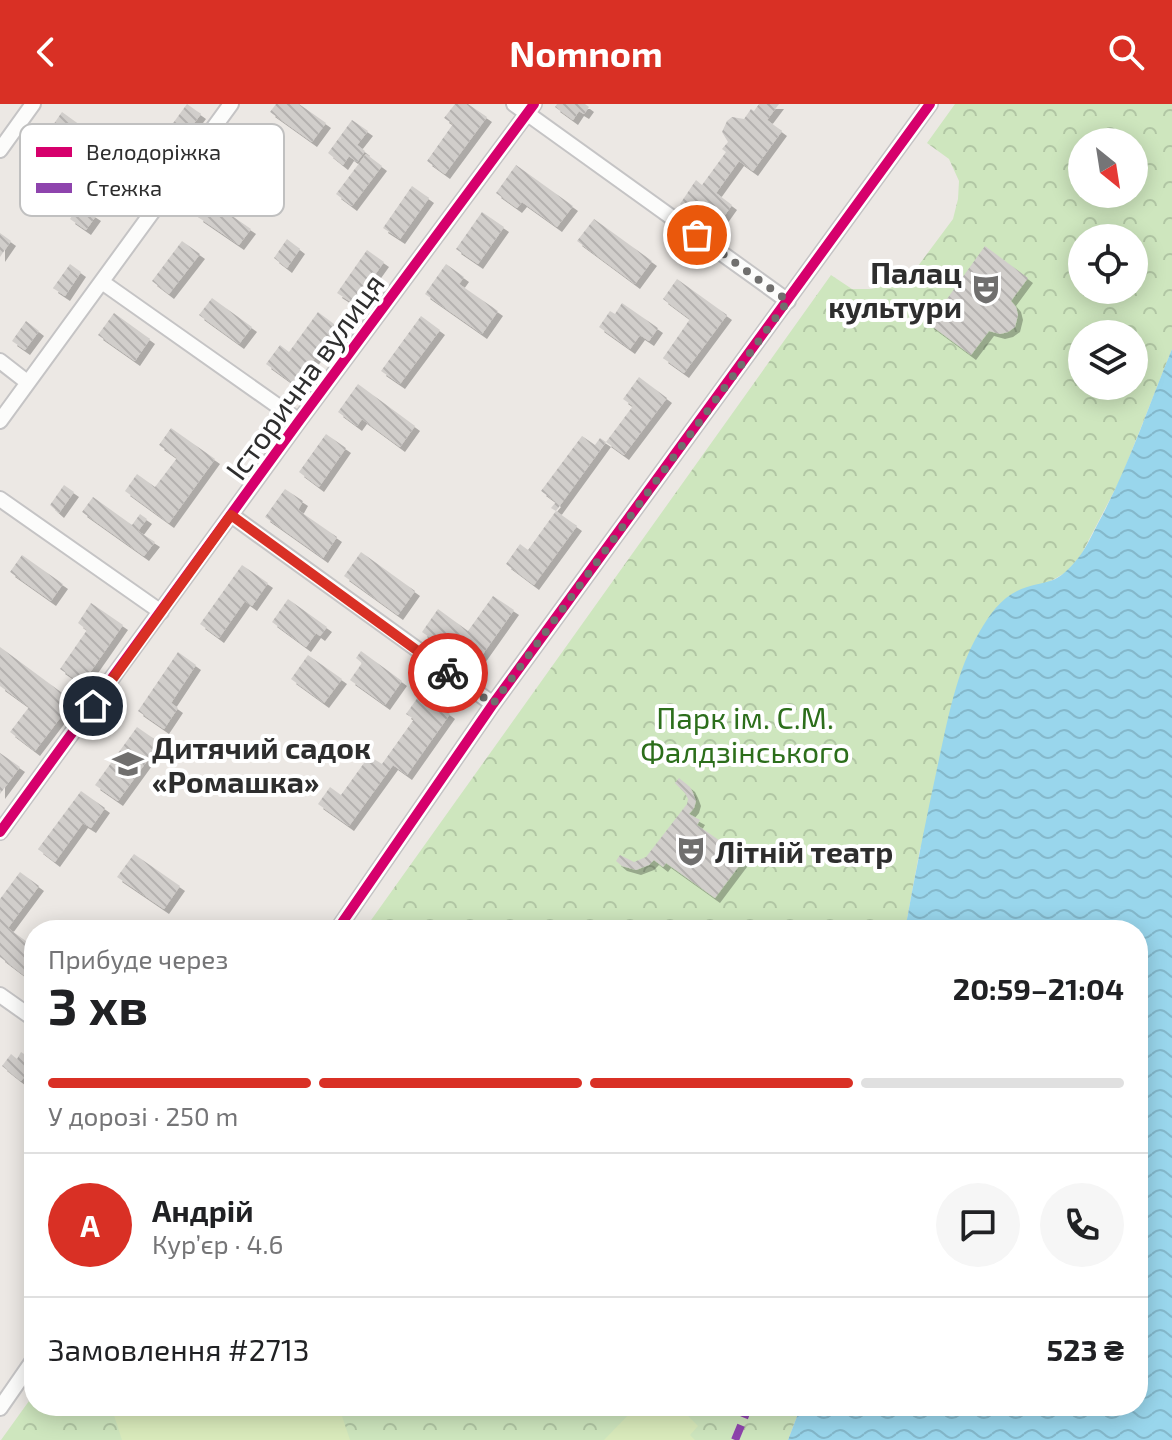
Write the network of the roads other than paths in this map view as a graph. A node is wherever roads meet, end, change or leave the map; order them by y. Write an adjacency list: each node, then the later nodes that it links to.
1 (33, 104): 7 (street)
2 (231, 104): 6 (street)
3 (514, 104): 5 (street)
4 (930, 104): 10 (street)
5 (530, 109): 10 (street); 14 (street, Історична вулиця)
6 (217, 124)
7 (0, 150)
8 (150, 216): 9 (street)
9 (102, 282): 12 (street); 14 (street)
10 (788, 301): 18 (street)
11 (0, 361): 12 (street)
12 (27, 382): 13 (street)
13 (0, 421)
14 (299, 421): 16 (street, Історична вулиця)
15 (0, 499): 17 (street)
16 (231, 515): 17 (street, Історична вулиця); 18 (street)
17 (161, 612): 19 (street, Історична вулиця)
18 (493, 704): 20 (street)
19 (0, 832)
20 (344, 920)
21 (0, 995): 22 (street)
22 (24, 1012)
23 (24, 1373): 24 (street)
24 (0, 1408)

